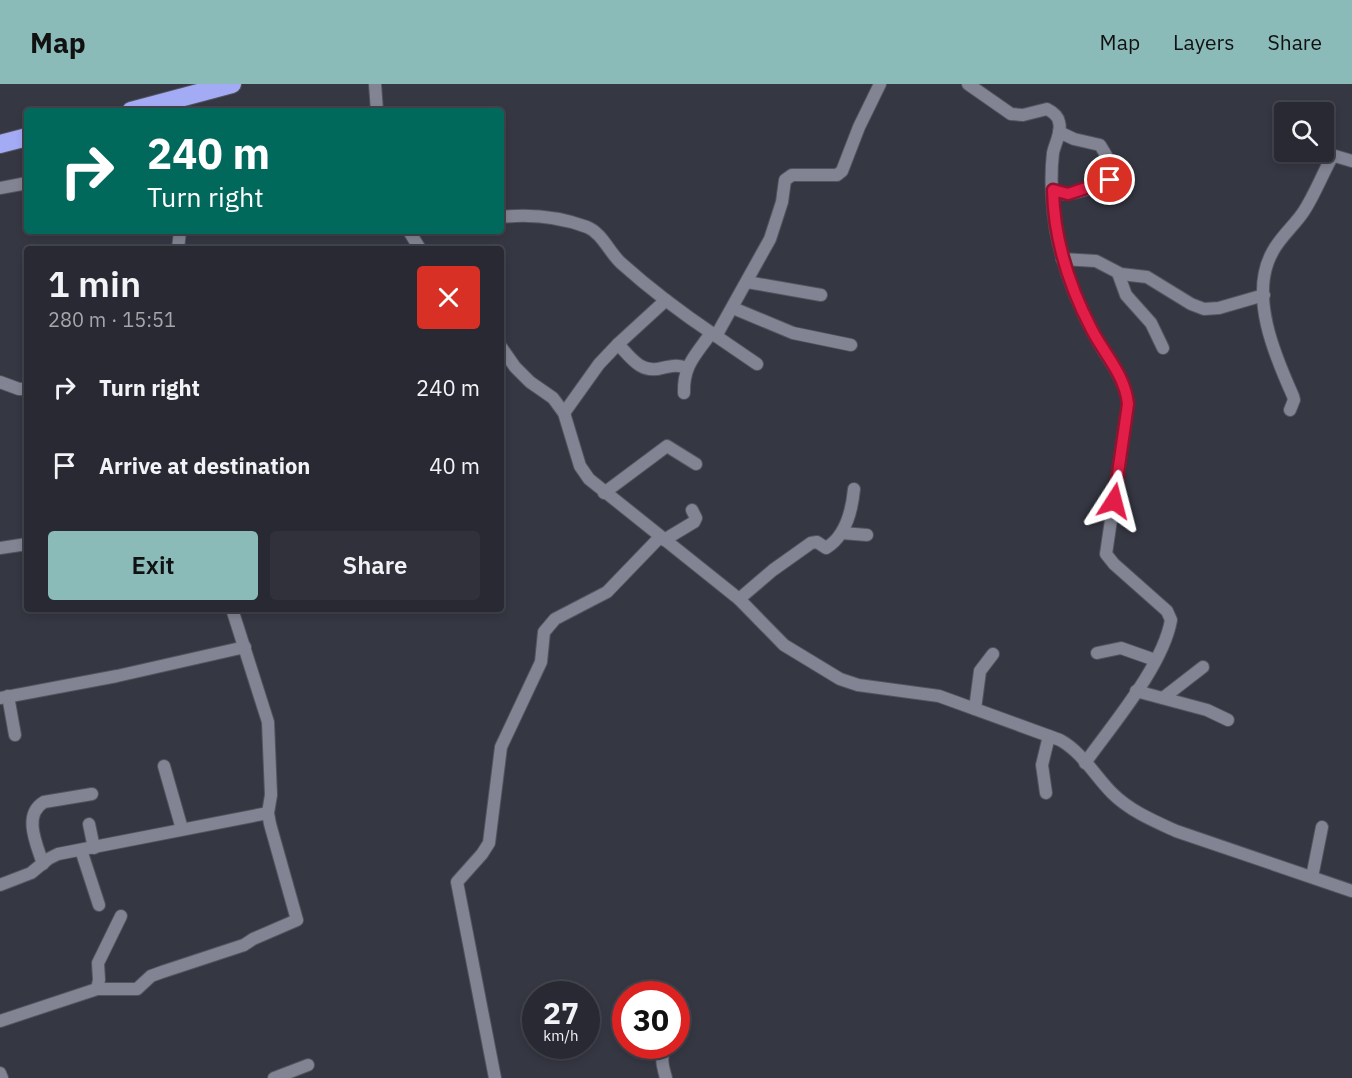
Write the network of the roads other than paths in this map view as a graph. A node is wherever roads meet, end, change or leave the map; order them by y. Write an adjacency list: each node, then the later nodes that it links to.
1 (232, 84): 5 (highway)
2 (375, 84): 6 (street)
3 (880, 84): 17 (street)
4 (968, 84): 7 (street)
5 (142, 108)
6 (377, 108)
7 (1059, 132): 13 (street); 13 (street)
8 (24, 138): 9 (highway)
9 (0, 144)
10 (1352, 161): 19 (street)
11 (24, 184): 12 (street)
12 (0, 188)
13 (1053, 190): 15 (street)
14 (504, 217): 20 (street)
15 (1062, 259): 16 (street); 48 (street)
16 (1118, 273): 19 (street); 25 (street)
17 (747, 282): 18 (street); 21 (street)
18 (821, 295)
19 (1264, 295): 32 (street)
20 (666, 300): 22 (street); 23 (street)
21 (733, 308): 22 (street); 24 (street)
22 (714, 334): 27 (street); 28 (street)
23 (618, 344): 28 (street); 33 (street)
24 (851, 345)
25 (1163, 348)
26 (504, 351): 33 (street)
27 (757, 364)
28 (687, 368): 31 (street)
29 (0, 382): 30 (street)
30 (24, 389)
31 (684, 393)
32 (1290, 410)
33 (564, 413): 36 (street)
34 (696, 465): 36 (street)
35 (854, 489): 38 (street)
36 (604, 493): 40 (street)
37 (692, 510): 40 (street)
38 (842, 533): 39 (street); 43 (street)
39 (867, 535)
40 (662, 538): 43 (street); 80 (street)
41 (24, 544): 42 (street)
42 (0, 548)
43 (739, 599): 53 (street)
44 (233, 612): 45 (street)
45 (245, 647): 51 (street); 61 (street)
46 (1097, 653): 48 (street)
47 (993, 654): 53 (street)
48 (1155, 660): 50 (street)
49 (1203, 667): 52 (street)
50 (1136, 692): 52 (street); 57 (street)
51 (4, 697): 55 (street)
52 (1163, 698): 54 (street)
53 (975, 709): 56 (street)
54 (1228, 720)
55 (15, 735)
56 (1048, 736): 57 (street); 60 (street)
57 (1085, 763): 68 (street)
58 (164, 766): 64 (street)
59 (92, 794): 67 (street)
60 (1046, 794)
61 (268, 813): 64 (street); 73 (street)
62 (89, 824): 65 (street)
63 (1322, 827): 68 (street)
64 (182, 829): 65 (street)
65 (94, 848): 66 (street)
66 (81, 850): 67 (street); 71 (street)
67 (43, 864): 69 (street)
68 (1312, 877): 70 (street)
69 (0, 885)
70 (1352, 891)
71 (99, 905)
72 (121, 916): 73 (street)
73 (97, 989): 74 (street)
74 (0, 1021)
75 (662, 1059): 81 (street)
76 (308, 1065): 79 (street)
77 (0, 1073): 78 (street)
78 (2, 1078)
79 (274, 1078)
80 (495, 1078)
81 (666, 1078)

